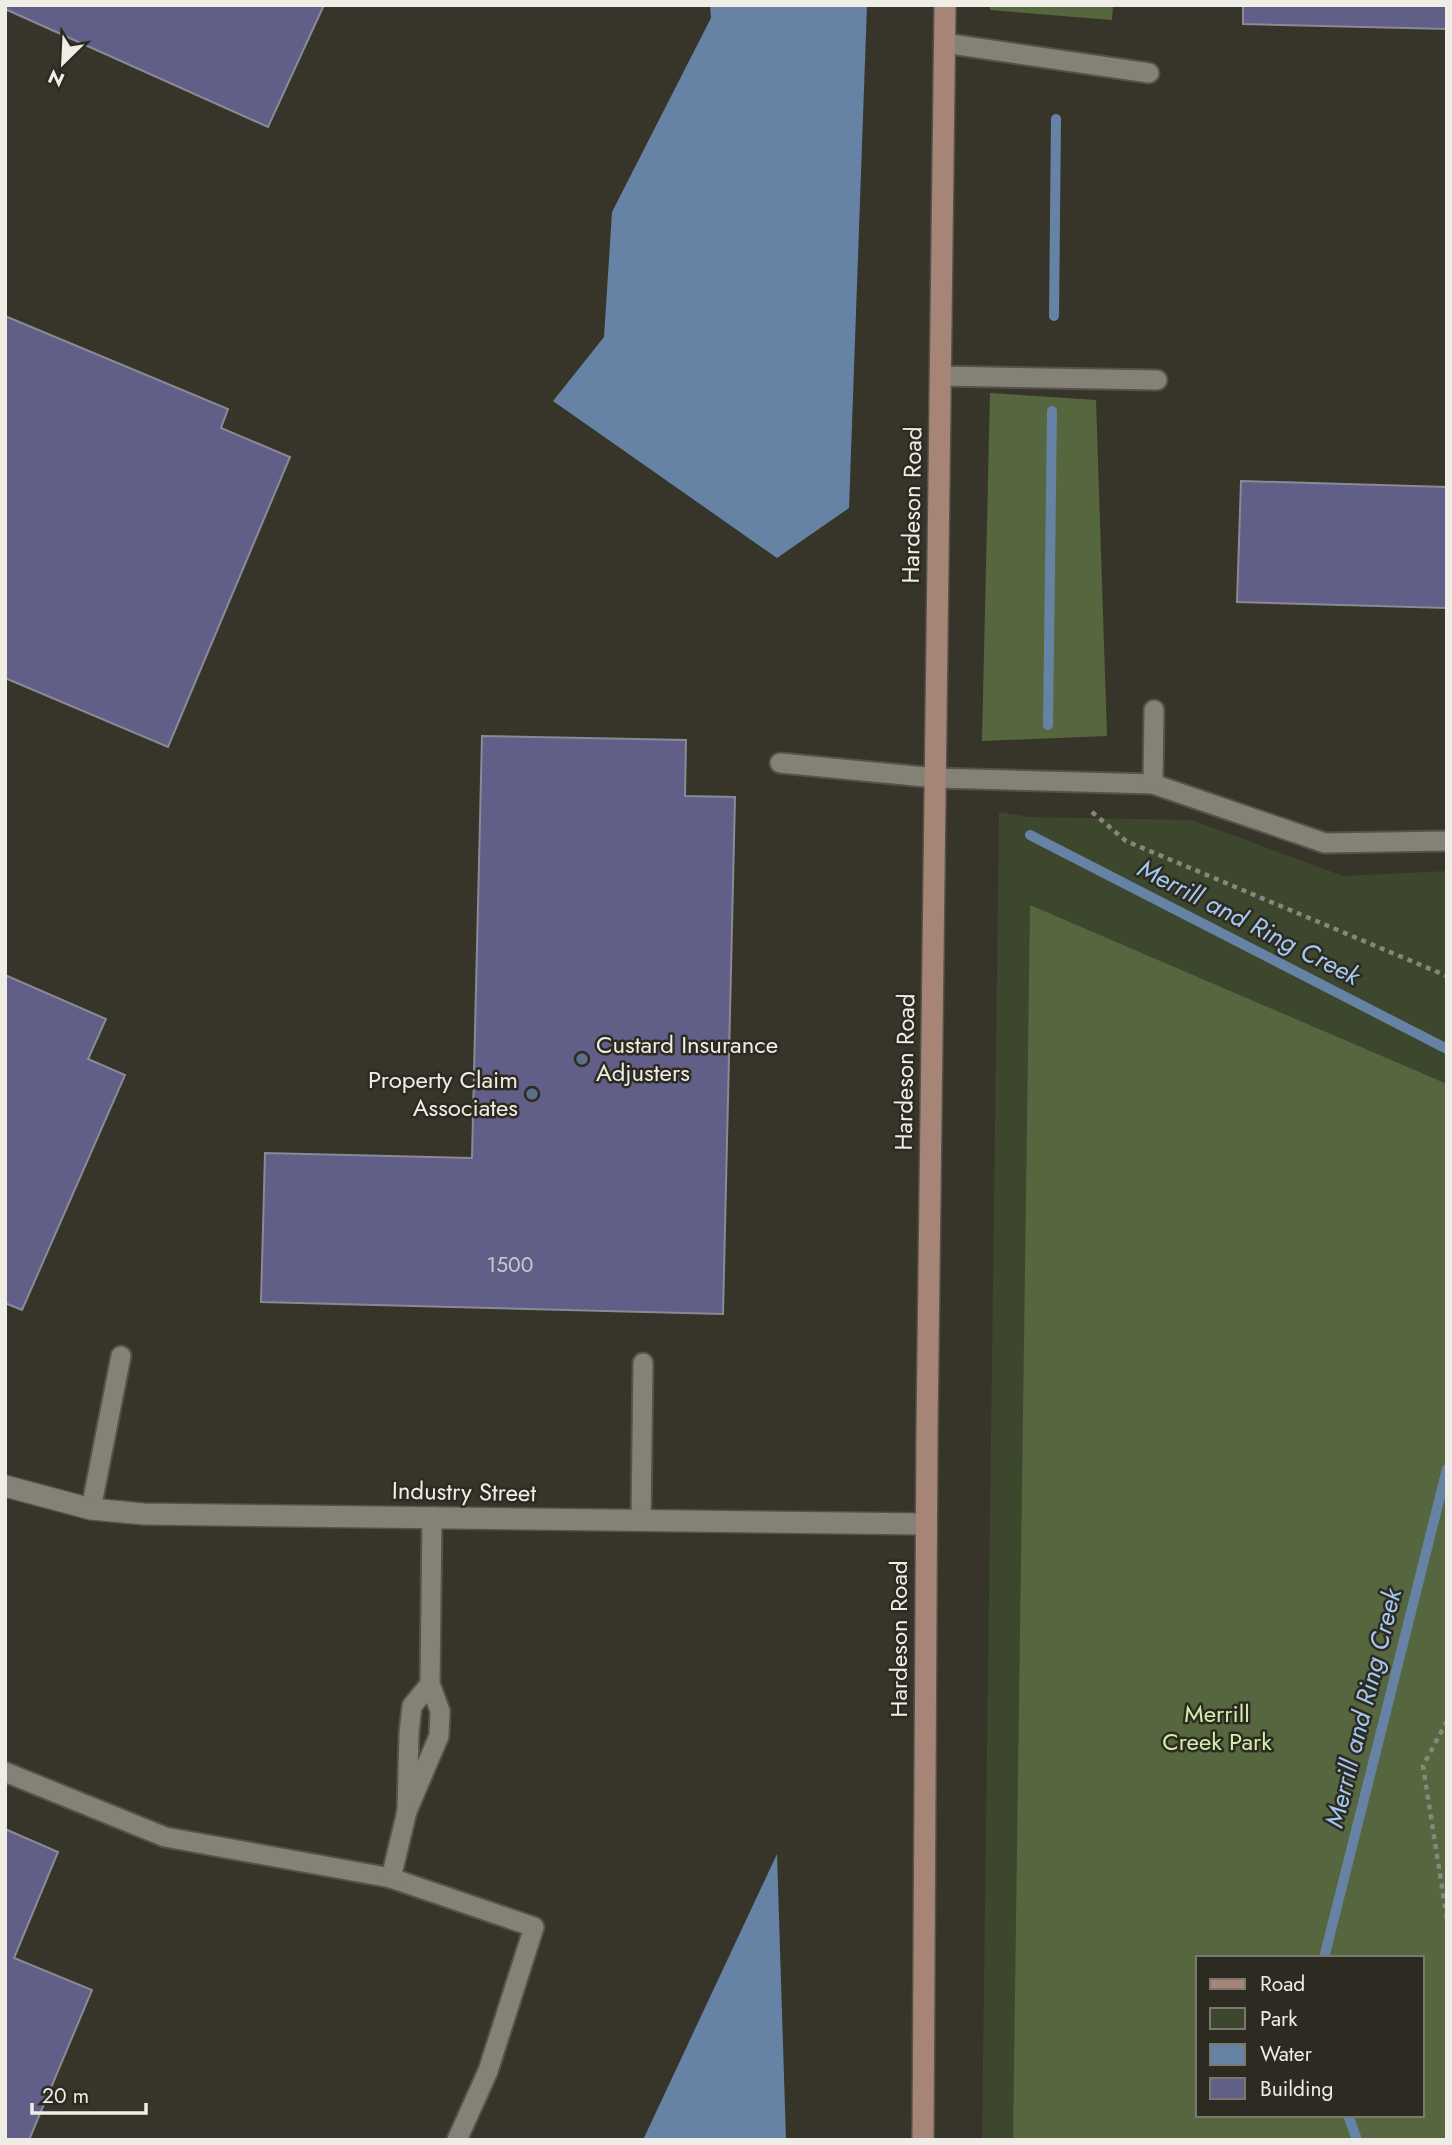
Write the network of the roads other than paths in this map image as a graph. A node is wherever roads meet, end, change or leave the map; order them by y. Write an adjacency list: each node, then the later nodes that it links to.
1 (945, 5): 2 (street, Hardeson Road)
2 (944, 43): 3 (lane); 4 (street, Hardeson Road)
3 (1149, 73)
4 (940, 376): 5 (lane); 8 (street, Hardeson Road)
5 (1157, 380)
6 (1154, 710): 9 (lane)
7 (780, 764): 8 (lane)
8 (936, 778): 9 (lane); 17 (street, Hardeson Road)
9 (1153, 784): 10 (lane)
10 (1447, 841)
11 (121, 1356): 14 (lane)
12 (643, 1363): 16 (lane)
13 (5, 1486): 14 (street, Industry Street)
14 (91, 1509): 15 (street, Industry Street)
15 (432, 1517): 16 (street, Industry Street); 18 (lane)
16 (641, 1520): 17 (street, Industry Street)
17 (926, 1524): 23 (street, Hardeson Road)
18 (430, 1685): 20 (lane); 20 (lane)
19 (5, 1772): 21 (lane)
20 (407, 1811): 21 (lane)
21 (391, 1878): 22 (lane)
22 (457, 2140)
23 (923, 2140)

